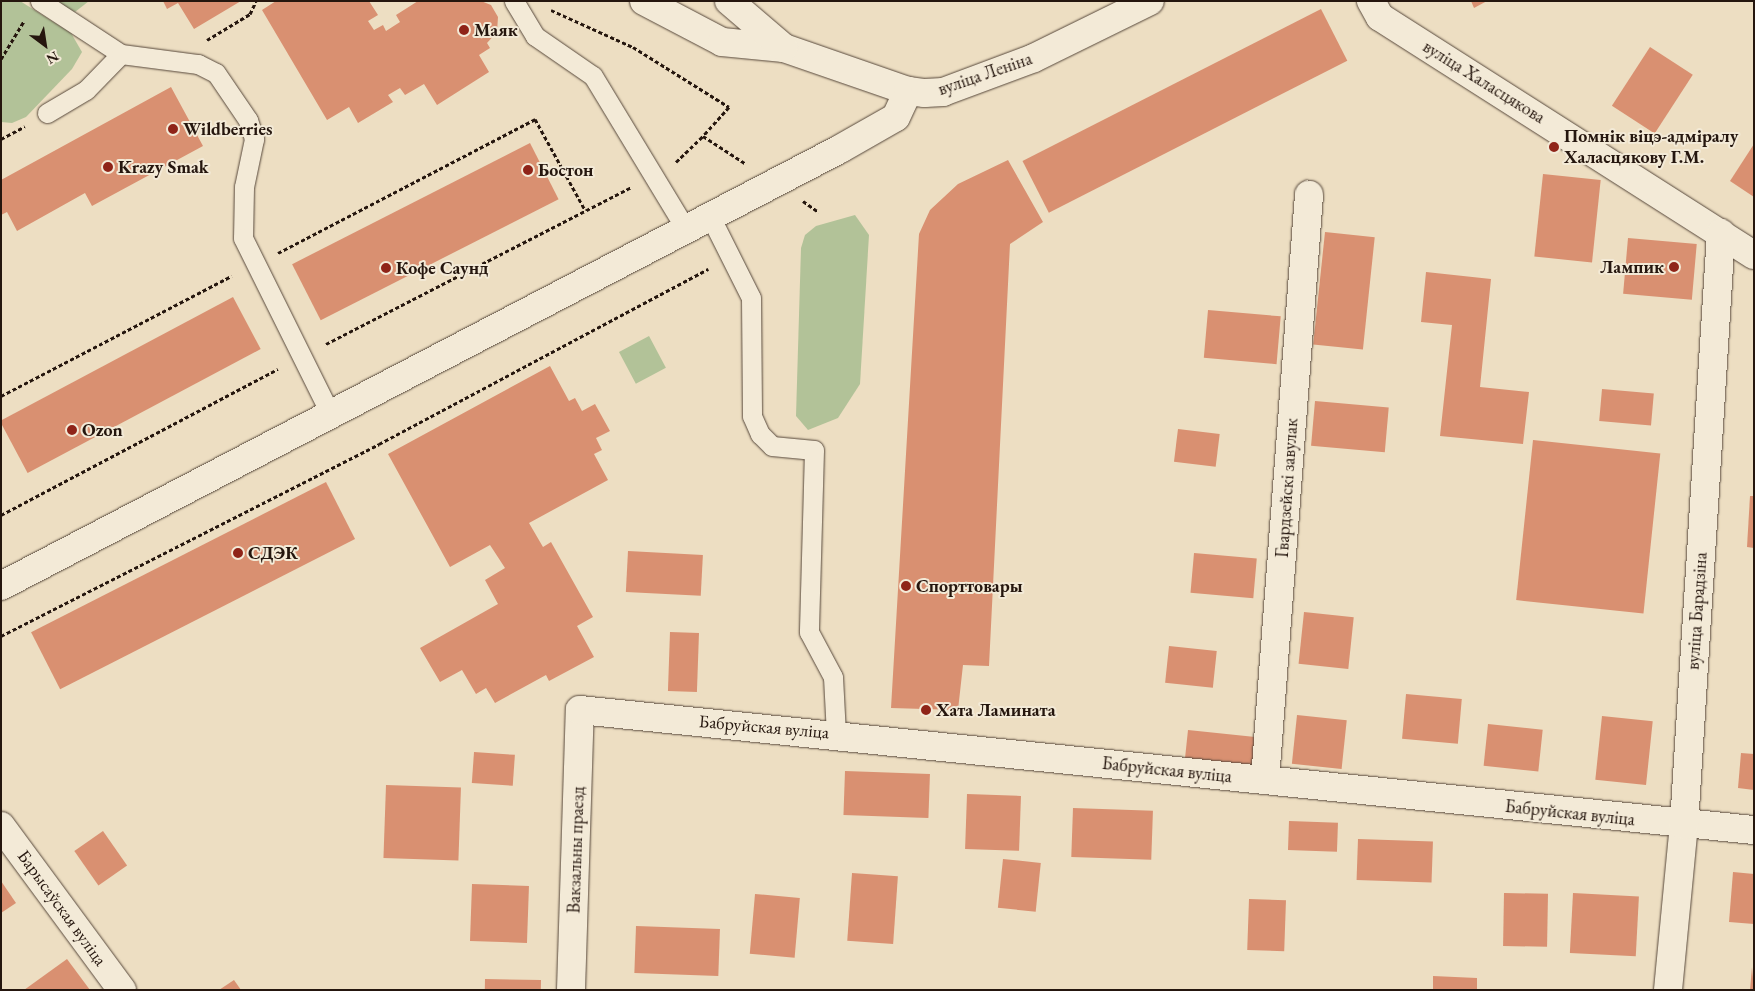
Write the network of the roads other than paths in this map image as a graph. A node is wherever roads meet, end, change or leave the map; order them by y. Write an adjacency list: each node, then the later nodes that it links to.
1 (40, 1): 8 (lane)
2 (514, 1): 13 (lane)
3 (644, 1): 7 (street, вуліца Леніна)
4 (730, 1): 7 (street, вуліца Леніна)
5 (1150, 1): 9 (street, вуліца Леніна)
6 (1371, 1): 14 (street, вуліца Халасцякова)
7 (784, 48): 9 (street, вуліца Леніна)
8 (121, 54): 10 (lane); 16 (lane)
9 (908, 91): 12 (street)
10 (47, 113)
11 (1309, 196): 20 (street, Гвардзейскі завулак)
12 (711, 218): 13 (street); 19 (lane)
13 (687, 232): 16 (street)
14 (1721, 232): 15 (street, вуліца Халасцякова); 21 (street, вуліца Барадзіна)
15 (1754, 255)
16 (331, 415): 17 (street)
17 (1, 586)
18 (580, 710): 19 (street, Бабруйская вуліца); 25 (street, Вакзальны праезд)
19 (836, 734): 20 (street, Бабруйская вуліца)
20 (1266, 780): 21 (street, Бабруйская вуліца)
21 (1684, 825): 23 (street, Бабруйская вуліца); 26 (street, вуліца Барадзіна)
22 (1, 826): 24 (street, Барысаўская вуліца)
23 (1754, 830)
24 (122, 990)
25 (571, 990)
26 (1668, 990)

